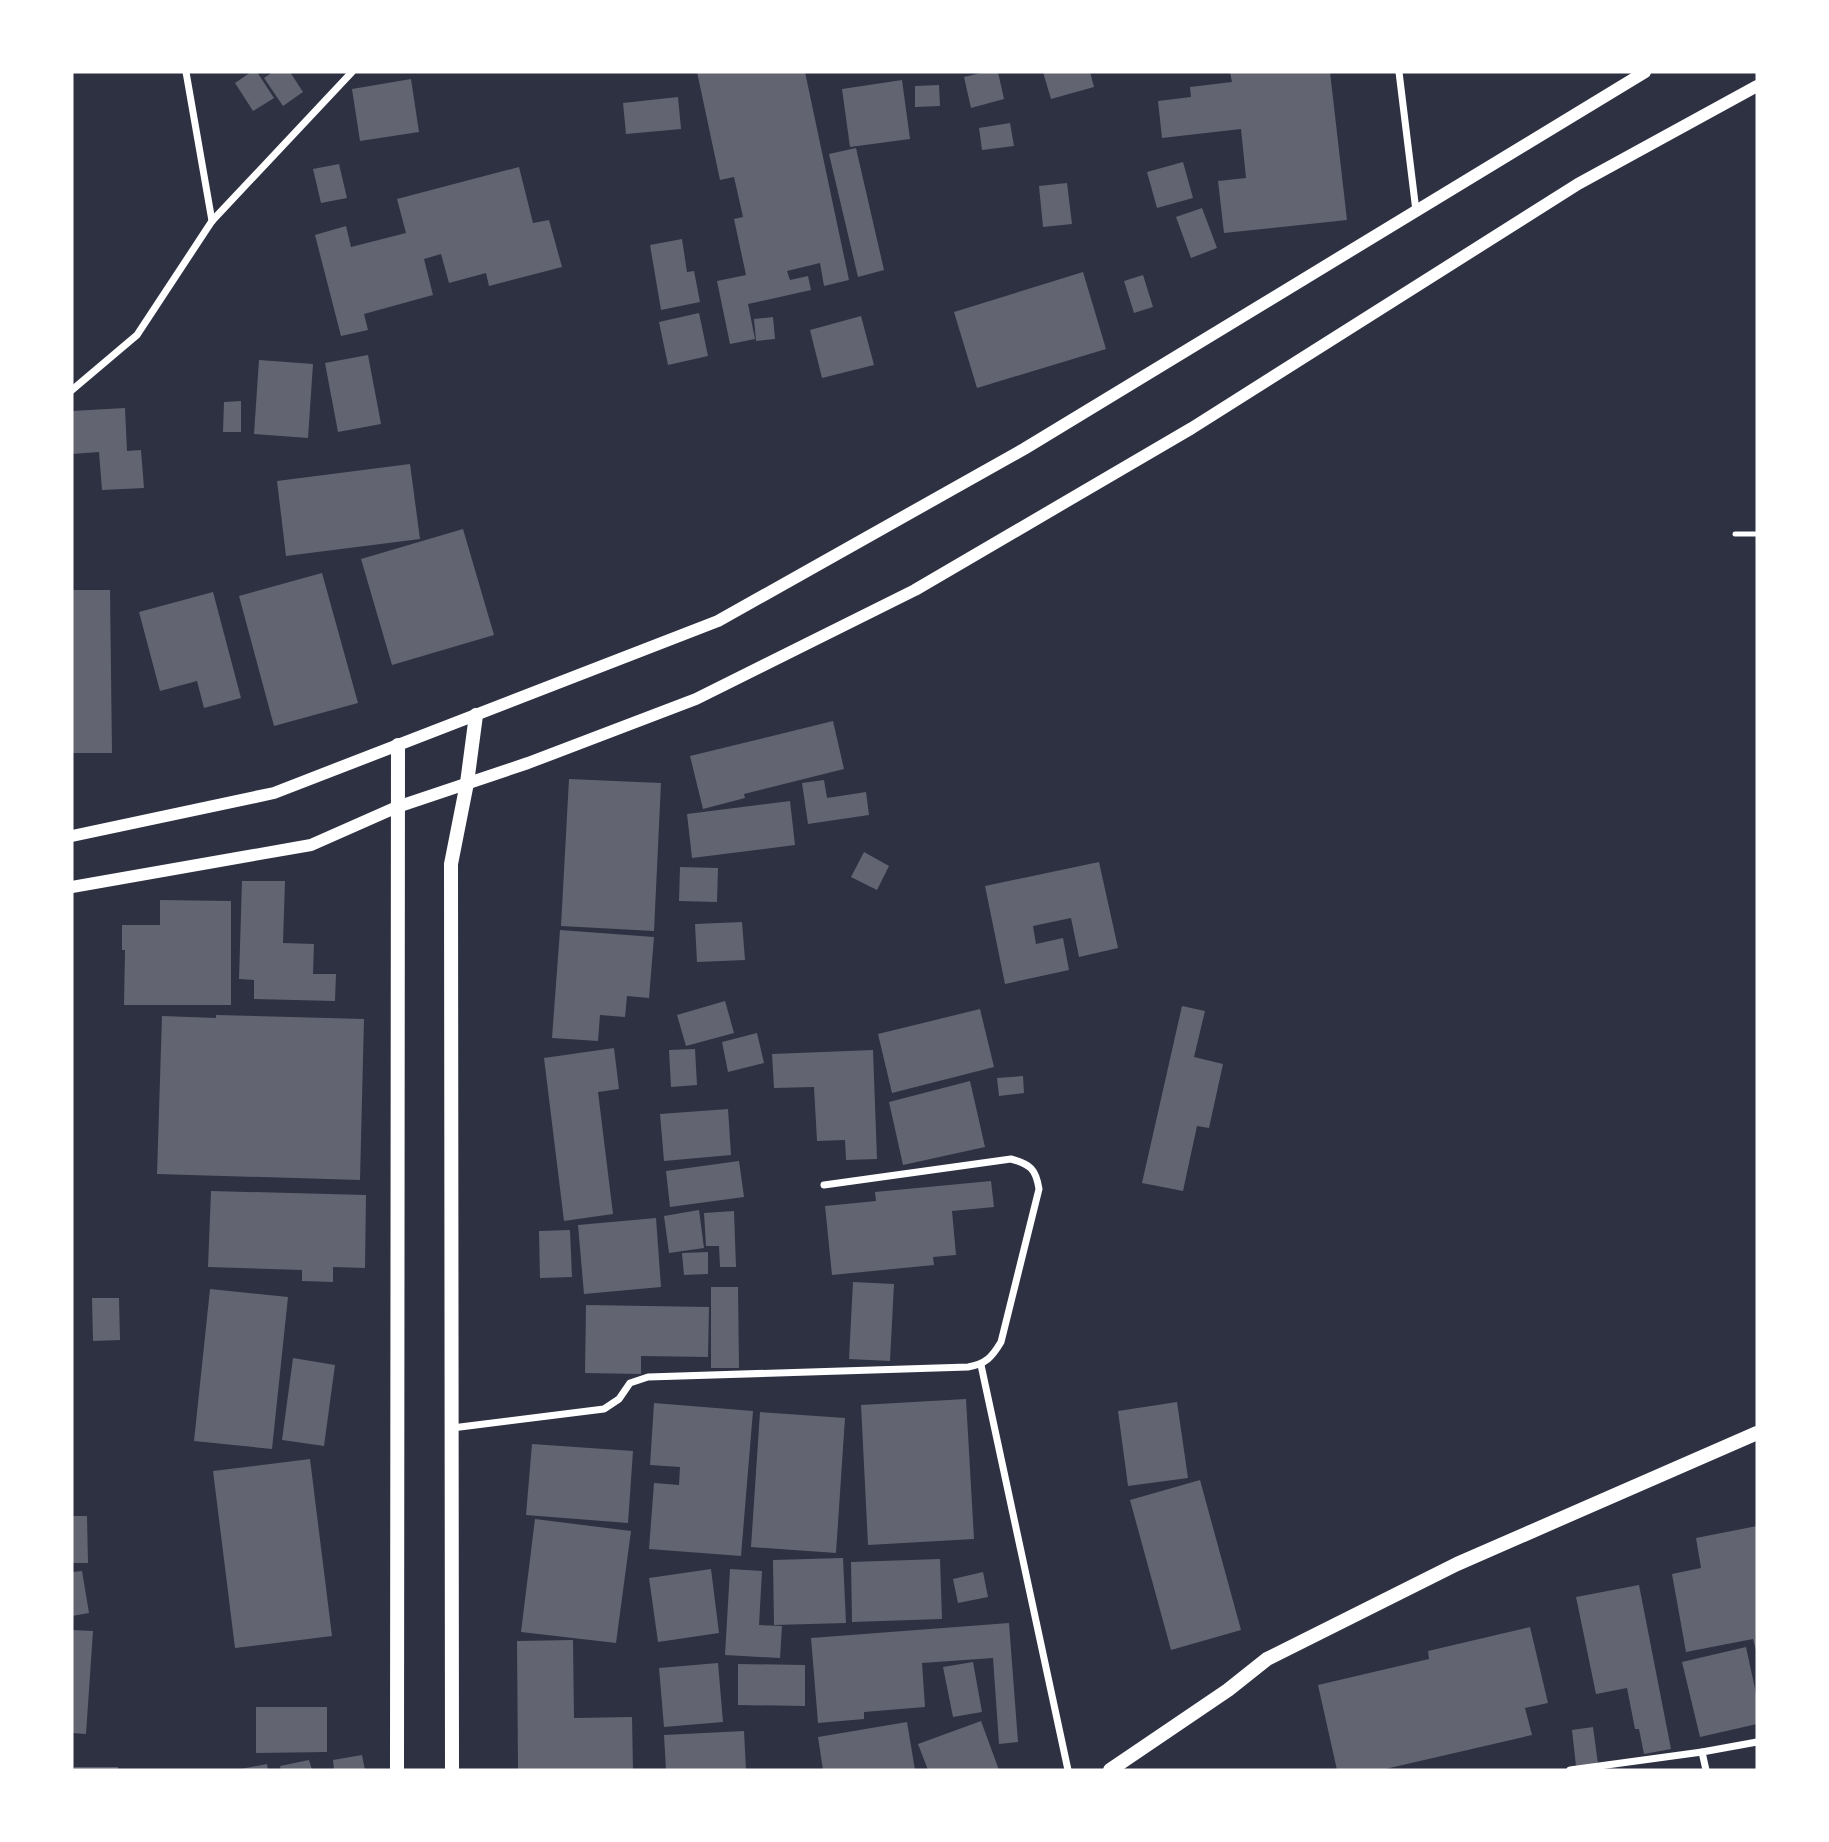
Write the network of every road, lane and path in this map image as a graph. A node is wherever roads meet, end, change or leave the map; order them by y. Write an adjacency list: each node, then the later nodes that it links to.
1 (186, 72): 7 (street)
2 (352, 72): 7 (street)
3 (1399, 72): 6 (street)
4 (1645, 72): 6 (street)
5 (1757, 86): 13 (street)
6 (1416, 211): 11 (street)
7 (212, 221): 8 (street)
8 (72, 390)
9 (1735, 534): 10 (lane)
10 (1757, 534)
11 (477, 715): 12 (street); 13 (main road)
12 (398, 745): 14 (main road); 15 (street)
13 (467, 783): 14 (street); 19 (main road)
14 (397, 807): 16 (street); 23 (main road)
15 (72, 836)
16 (72, 887)
17 (824, 1185): 18 (street)
18 (981, 1365): 19 (street); 25 (street)
19 (452, 1428): 24 (main road)
20 (1757, 1433): 26 (main road)
21 (1757, 1742): 22 (street)
22 (1702, 1752): 27 (street); 28 (street)
23 (397, 1770)
24 (452, 1770)
25 (1068, 1770)
26 (1110, 1770)
27 (1570, 1770)
28 (1706, 1770)

